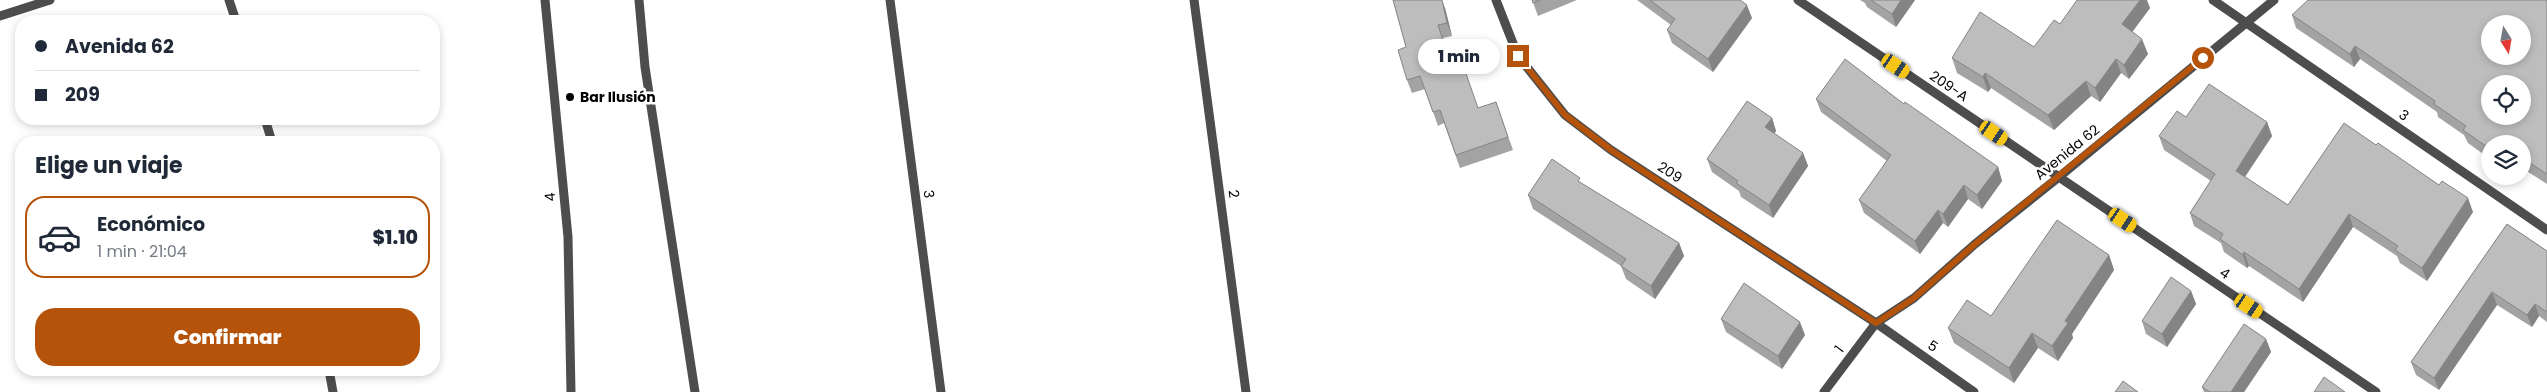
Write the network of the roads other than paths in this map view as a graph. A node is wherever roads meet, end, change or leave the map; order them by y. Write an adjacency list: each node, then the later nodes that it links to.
1 (50, 0): 12 (street)
2 (229, 0): 11 (street)
3 (546, 0): 19 (street, 4)
4 (639, 0): 20 (street)
5 (890, 0): 21 (street, 3)
6 (1194, 0): 22 (street, 2)
7 (1496, 0): 16 (street, 209)
8 (1798, 0): 14 (street, 209-A)
9 (2213, 0): 13 (street, 3)
10 (2274, 0): 13 (street, Avenida 62)
11 (234, 15)
12 (0, 16)
13 (2246, 22): 14 (street, Avenida 62); 15 (street, 3)
14 (2059, 177): 16 (street, Avenida 62); 25 (street, 4)
15 (2547, 230)
16 (1876, 323): 23 (street, 1); 24 (street, 5)
17 (330, 376): 18 (street)
18 (333, 392)
19 (571, 392)
20 (695, 392)
21 (941, 392)
22 (1246, 392)
23 (1824, 392)
24 (1974, 392)
25 (2376, 392)

